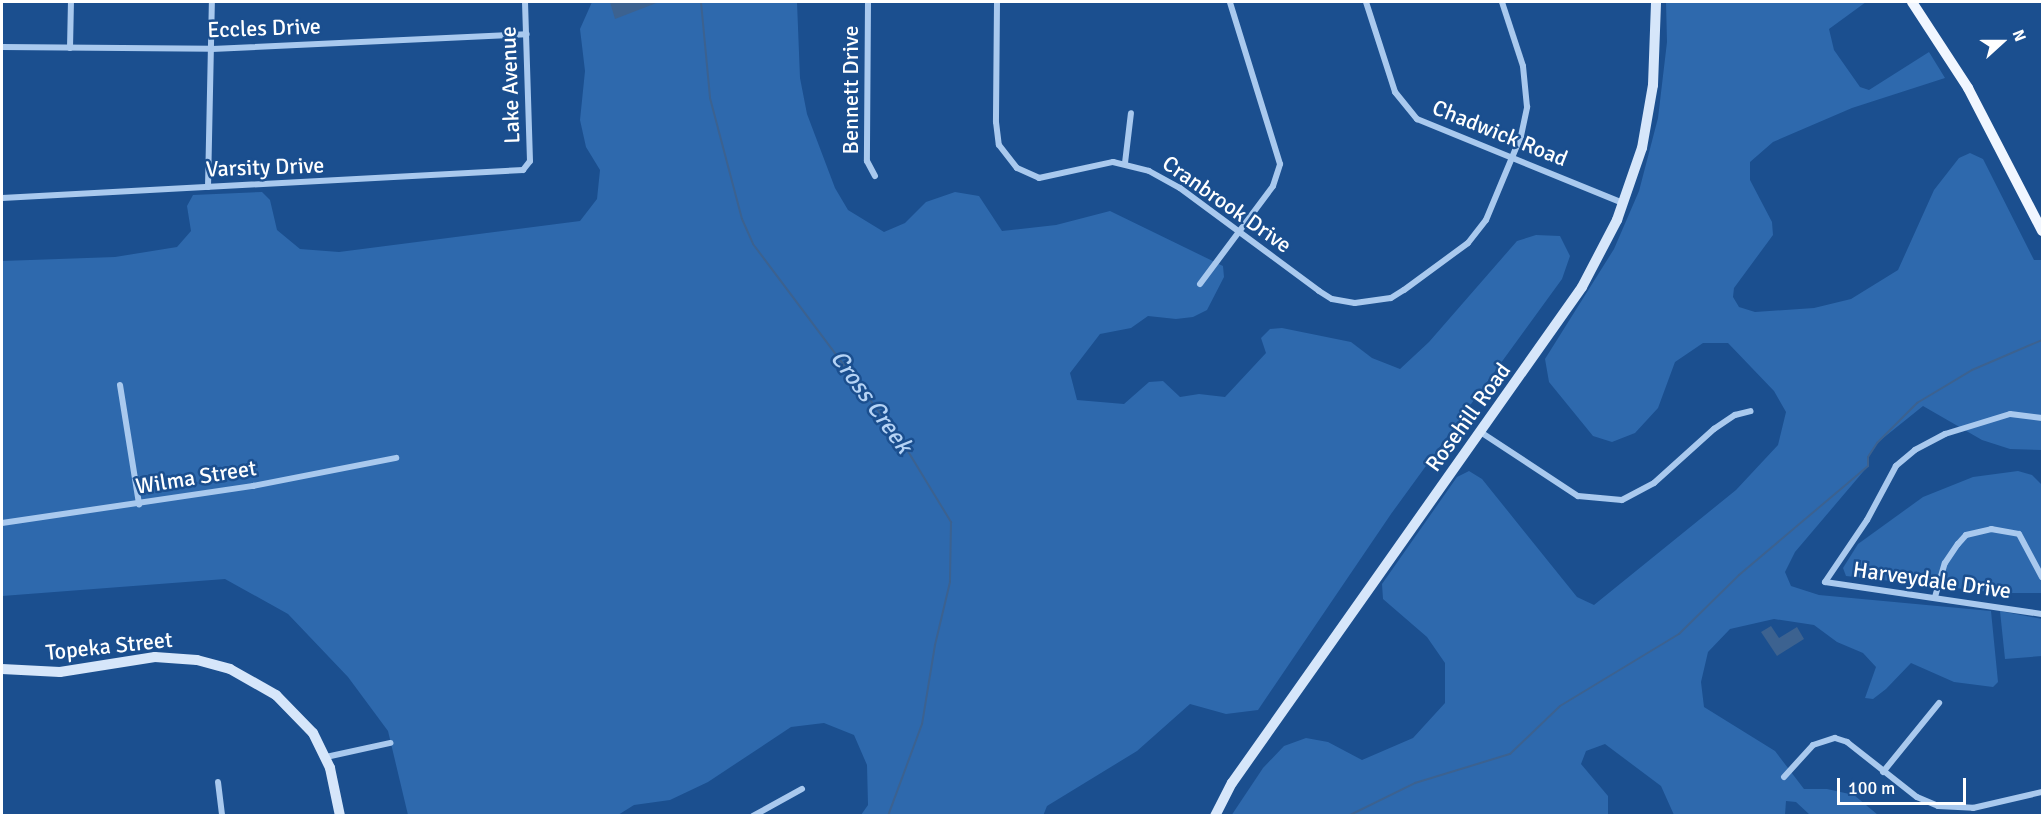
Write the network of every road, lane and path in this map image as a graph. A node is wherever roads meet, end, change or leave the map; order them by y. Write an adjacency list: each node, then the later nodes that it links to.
1 (71, 2): 13 (street)
2 (213, 2): 14 (street)
3 (525, 2): 11 (street, Lake Avenue)
4 (868, 2): 19 (street, Bennett Drive)
5 (997, 2): 17 (street, Cranbrook Drive)
6 (1230, 2): 24 (street)
7 (1366, 2): 16 (street, Chadwick Road)
8 (1502, 2): 16 (street, Cranbrook Drive)
9 (1656, 2): 22 (main road, Rosehill Road)
10 (1912, 2): 23 (main road)
11 (527, 34): 14 (street, Eccles Drive); 18 (street, Lake Avenue)
12 (2, 47): 13 (street, Eccles Drive)
13 (70, 48): 14 (street, Eccles Drive)
14 (212, 49): 20 (street)
15 (1131, 113): 17 (street)
16 (1512, 158): 22 (street, Chadwick Road); 24 (street, Cranbrook Drive)
17 (1125, 163): 24 (street, Cranbrook Drive)
18 (527, 166): 20 (street, Varsity Drive)
19 (875, 176)
20 (208, 187): 21 (street, Varsity Drive)
21 (2, 198)
22 (1624, 203): 29 (main road, Rosehill Road)
23 (2041, 225)
24 (1238, 232): 25 (street)
25 (1200, 284)
26 (120, 385): 31 (street)
27 (1751, 411): 29 (street)
28 (2043, 418): 34 (street, Harveydale Drive)
29 (1482, 433): 48 (main road, Rosehill Road)
30 (396, 459): 31 (street, Wilma Street)
31 (139, 504): 32 (street, Wilma Street)
32 (2, 524)
33 (2043, 577): 34 (street)
34 (1935, 597): 35 (street, Harveydale Drive)
35 (2043, 614)
36 (2, 669): 39 (main road, Topeka Street)
37 (1939, 703): 40 (street)
38 (390, 743): 39 (street)
39 (326, 757): 46 (main road, Topeka Street)
40 (1883, 772): 41 (street); 44 (street)
41 (1784, 777)
42 (218, 782): 45 (street)
43 (802, 789): 47 (street)
44 (2043, 792)
45 (222, 816)
46 (340, 816)
47 (753, 816)
48 (1215, 816)

